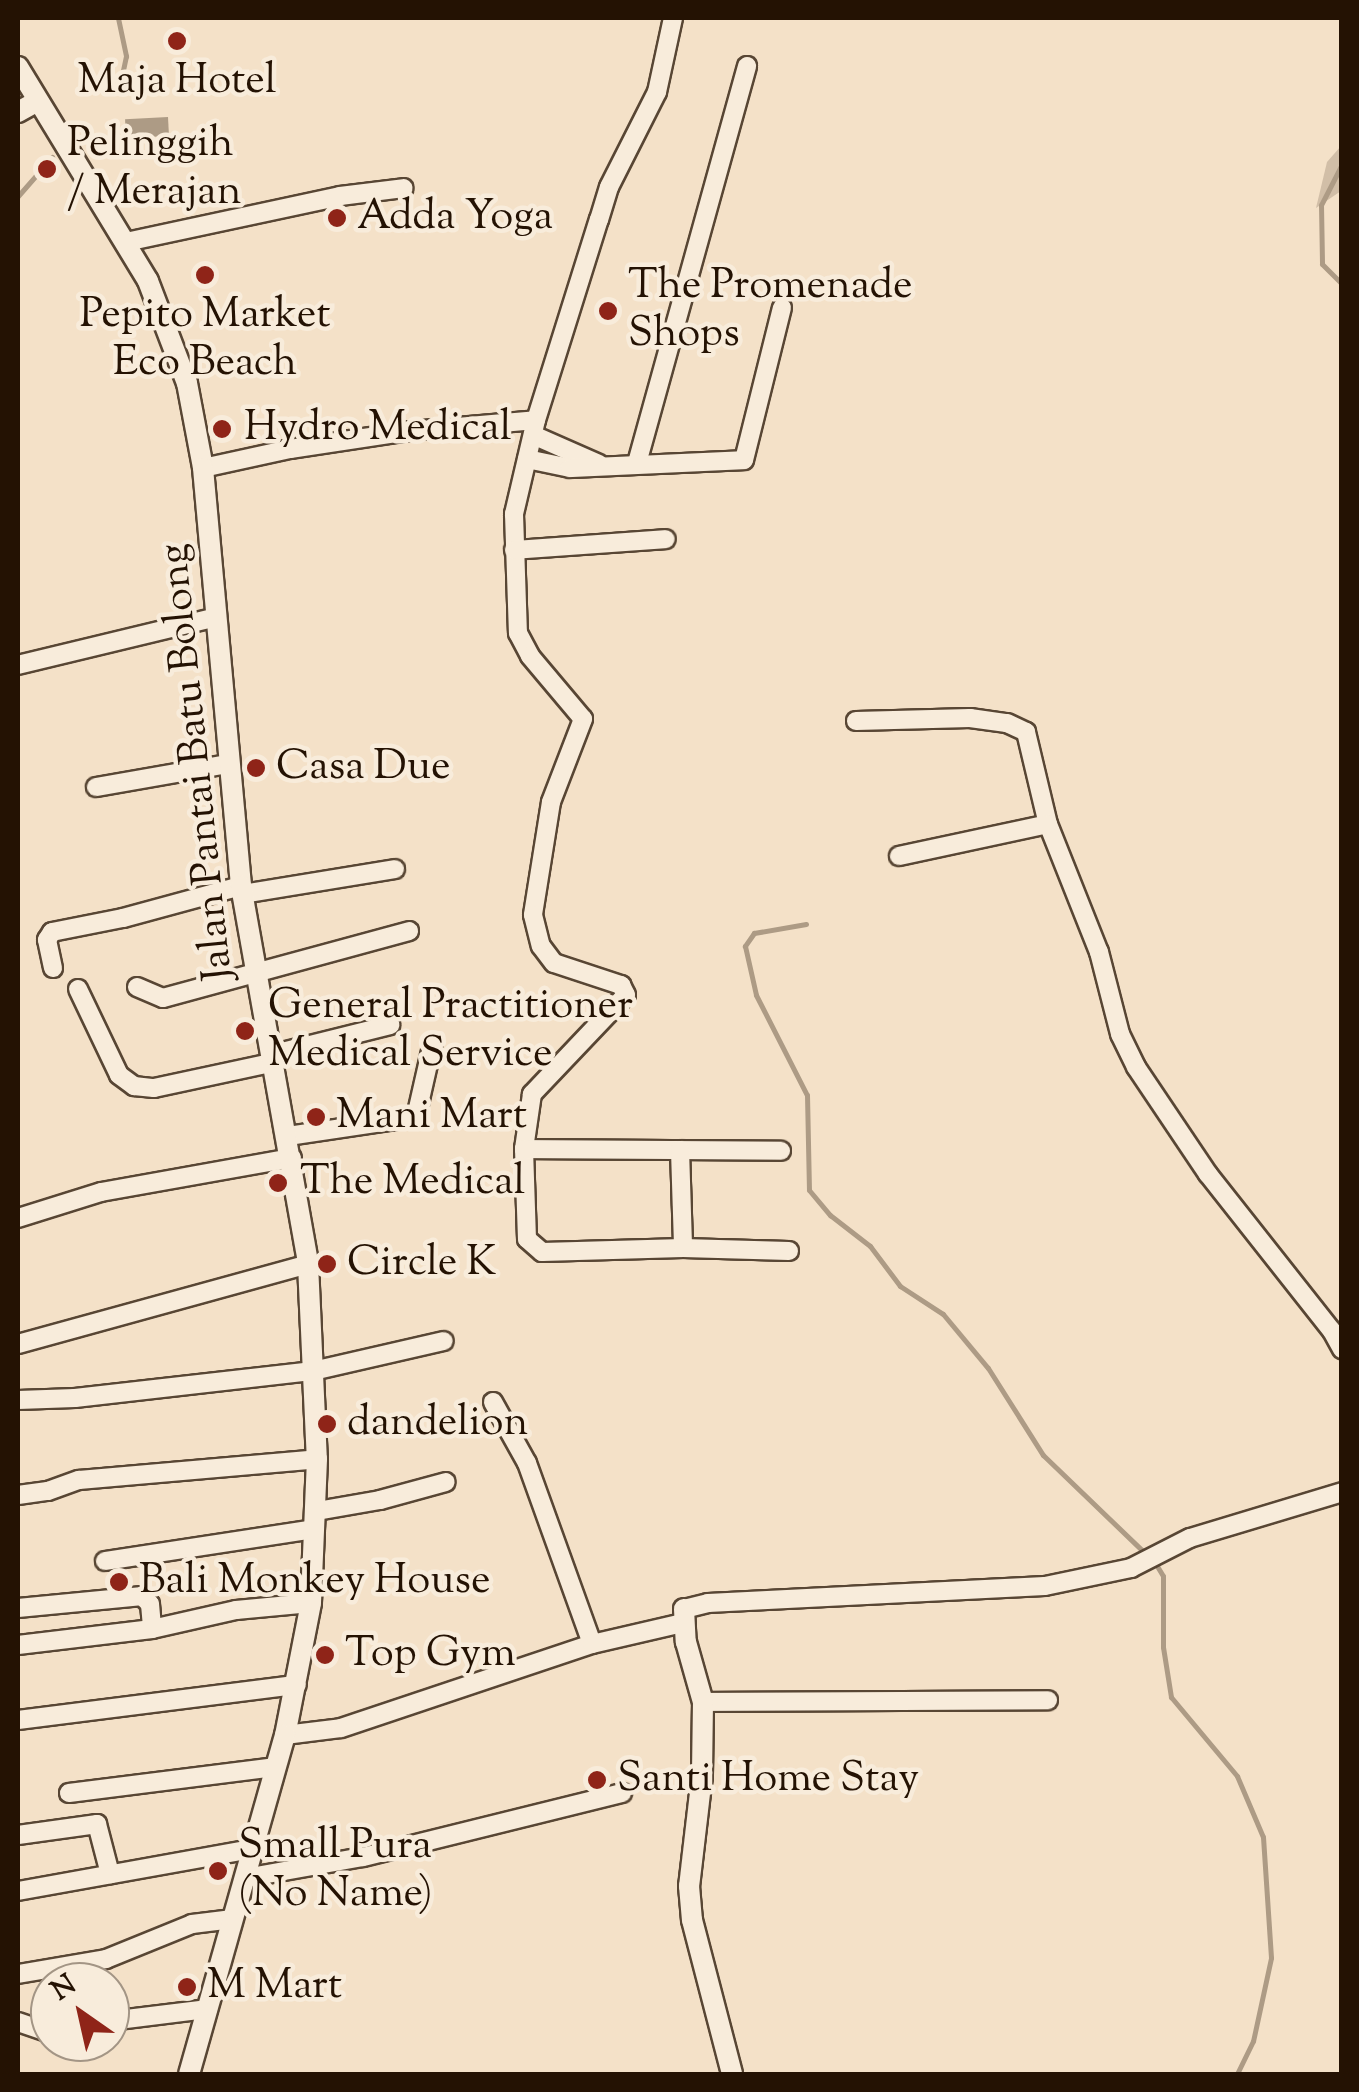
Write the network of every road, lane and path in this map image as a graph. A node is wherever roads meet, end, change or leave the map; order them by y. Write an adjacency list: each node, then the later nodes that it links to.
1 (673, 18): 8 (street)
2 (748, 66): 10 (street)
3 (18, 67): 4 (street, Jalan Pantai Batu Bolong)
4 (27, 107): 6 (street, Jalan Pantai Batu Bolong)
5 (404, 188): 6 (street)
6 (126, 242): 12 (street, Jalan Pantai Batu Bolong)
7 (782, 308): 10 (street)
8 (534, 428): 9 (street); 11 (street); 12 (street)
9 (528, 459): 11 (street); 14 (street)
10 (638, 463): 11 (street)
11 (599, 464)
12 (203, 468): 15 (street, Jalan Pantai Batu Bolong)
13 (666, 538): 14 (street)
14 (514, 550): 33 (street)
15 (216, 617): 16 (street); 18 (street, Jalan Pantai Batu Bolong)
16 (18, 665)
17 (856, 721): 20 (street)
18 (228, 764): 19 (street); 23 (street, Jalan Pantai Batu Bolong)
19 (96, 787)
20 (1048, 824): 21 (street); 41 (street)
21 (899, 856)
22 (395, 870): 23 (street)
23 (242, 890): 25 (street); 26 (street, Jalan Pantai Batu Bolong)
24 (410, 931): 26 (street)
25 (53, 968)
26 (256, 970): 27 (street); 31 (street, Jalan Pantai Batu Bolong)
27 (137, 987)
28 (78, 989): 31 (street)
29 (390, 1025): 31 (street)
30 (432, 1042): 32 (street)
31 (275, 1058): 32 (street, Jalan Pantai Batu Bolong)
32 (288, 1136): 36 (street, Jalan Pantai Batu Bolong)
33 (524, 1149): 34 (street); 38 (street)
34 (680, 1150): 35 (street); 38 (street)
35 (781, 1151)
36 (292, 1158): 37 (street); 40 (street, Jalan Pantai Batu Bolong)
37 (18, 1218)
38 (683, 1248): 39 (street)
39 (789, 1252)
40 (308, 1264): 43 (street); 45 (street, Jalan Pantai Batu Bolong)
41 (1337, 1329): 44 (street)
42 (444, 1341): 45 (street)
43 (18, 1344)
44 (1342, 1349)
45 (314, 1371): 46 (street); 48 (street, Jalan Pantai Batu Bolong)
46 (18, 1400)
47 (493, 1402): 58 (street)
48 (317, 1459): 51 (street); 52 (street, Jalan Pantai Batu Bolong)
49 (446, 1482): 52 (street)
50 (1342, 1492): 56 (street)
51 (18, 1494)
52 (316, 1520): 53 (street); 54 (street, Jalan Pantai Batu Bolong)
53 (105, 1561)
54 (311, 1602): 57 (street); 60 (street, Jalan Pantai Batu Bolong)
55 (18, 1608): 57 (street)
56 (683, 1616): 58 (street); 62 (street)
57 (152, 1629): 59 (street)
58 (592, 1644): 64 (street)
59 (18, 1645)
60 (297, 1685): 63 (street); 64 (street, Jalan Pantai Batu Bolong)
61 (1048, 1700): 62 (street)
62 (703, 1702): 78 (street)
63 (18, 1720)
64 (285, 1735): 65 (street, Jalan Pantai Batu Bolong)
65 (276, 1767): 67 (street); 69 (street, Jalan Pantai Batu Bolong)
66 (622, 1793): 71 (street)
67 (70, 1794)
68 (18, 1834): 70 (street)
69 (252, 1849): 70 (street); 71 (street, Jalan Pantai Batu Bolong)
70 (110, 1874): 72 (street)
71 (245, 1878): 73 (street, Jalan Pantai Batu Bolong)
72 (18, 1891)
73 (232, 1919): 74 (street); 75 (street, Jalan Pantai Batu Bolong)
74 (18, 1974)
75 (208, 2009): 76 (street); 77 (street, Jalan Pantai Batu Bolong)
76 (130, 2019)
77 (190, 2074)
78 (732, 2074)

